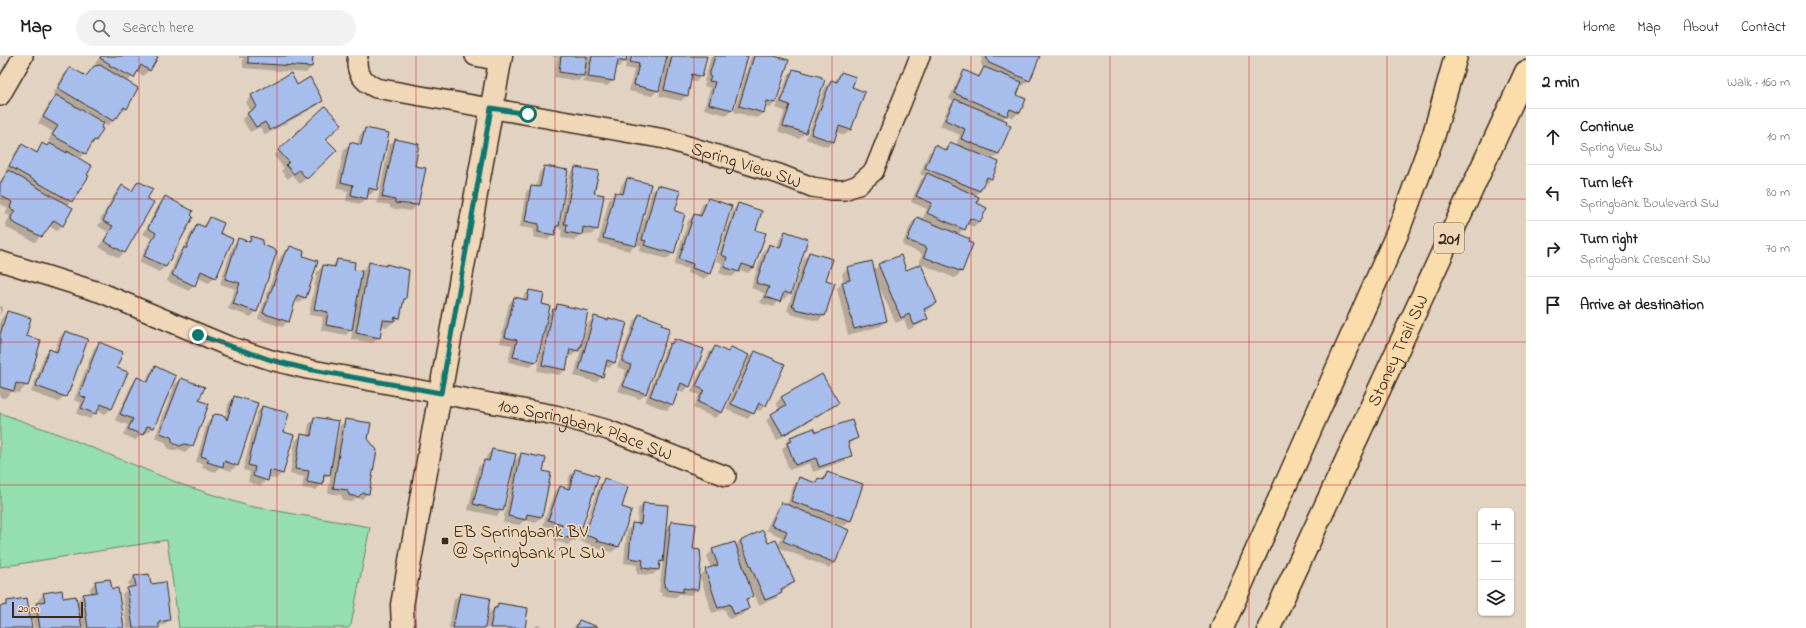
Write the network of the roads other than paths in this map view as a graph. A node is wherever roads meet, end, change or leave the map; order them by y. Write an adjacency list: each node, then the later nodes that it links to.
1 (23, 56): 8 (street)
2 (358, 56): 9 (street, Spring View SW)
3 (475, 56): 6 (street)
4 (920, 56): 9 (street, Spring View SW)
5 (1456, 56): 16 (highway)
6 (500, 58): 9 (street)
7 (1526, 72): 17 (highway, Stoney Trail SW / 201)
8 (0, 96)
9 (491, 108): 11 (street)
10 (0, 261): 11 (street, 100 Springbank Place SW)
11 (441, 393): 12 (street, 100 Springbank Place SW); 13 (street)
12 (726, 476)
13 (402, 605): 14 (street); 15 (street)
14 (390, 628)
15 (403, 628)
16 (1222, 628)
17 (1269, 628)

